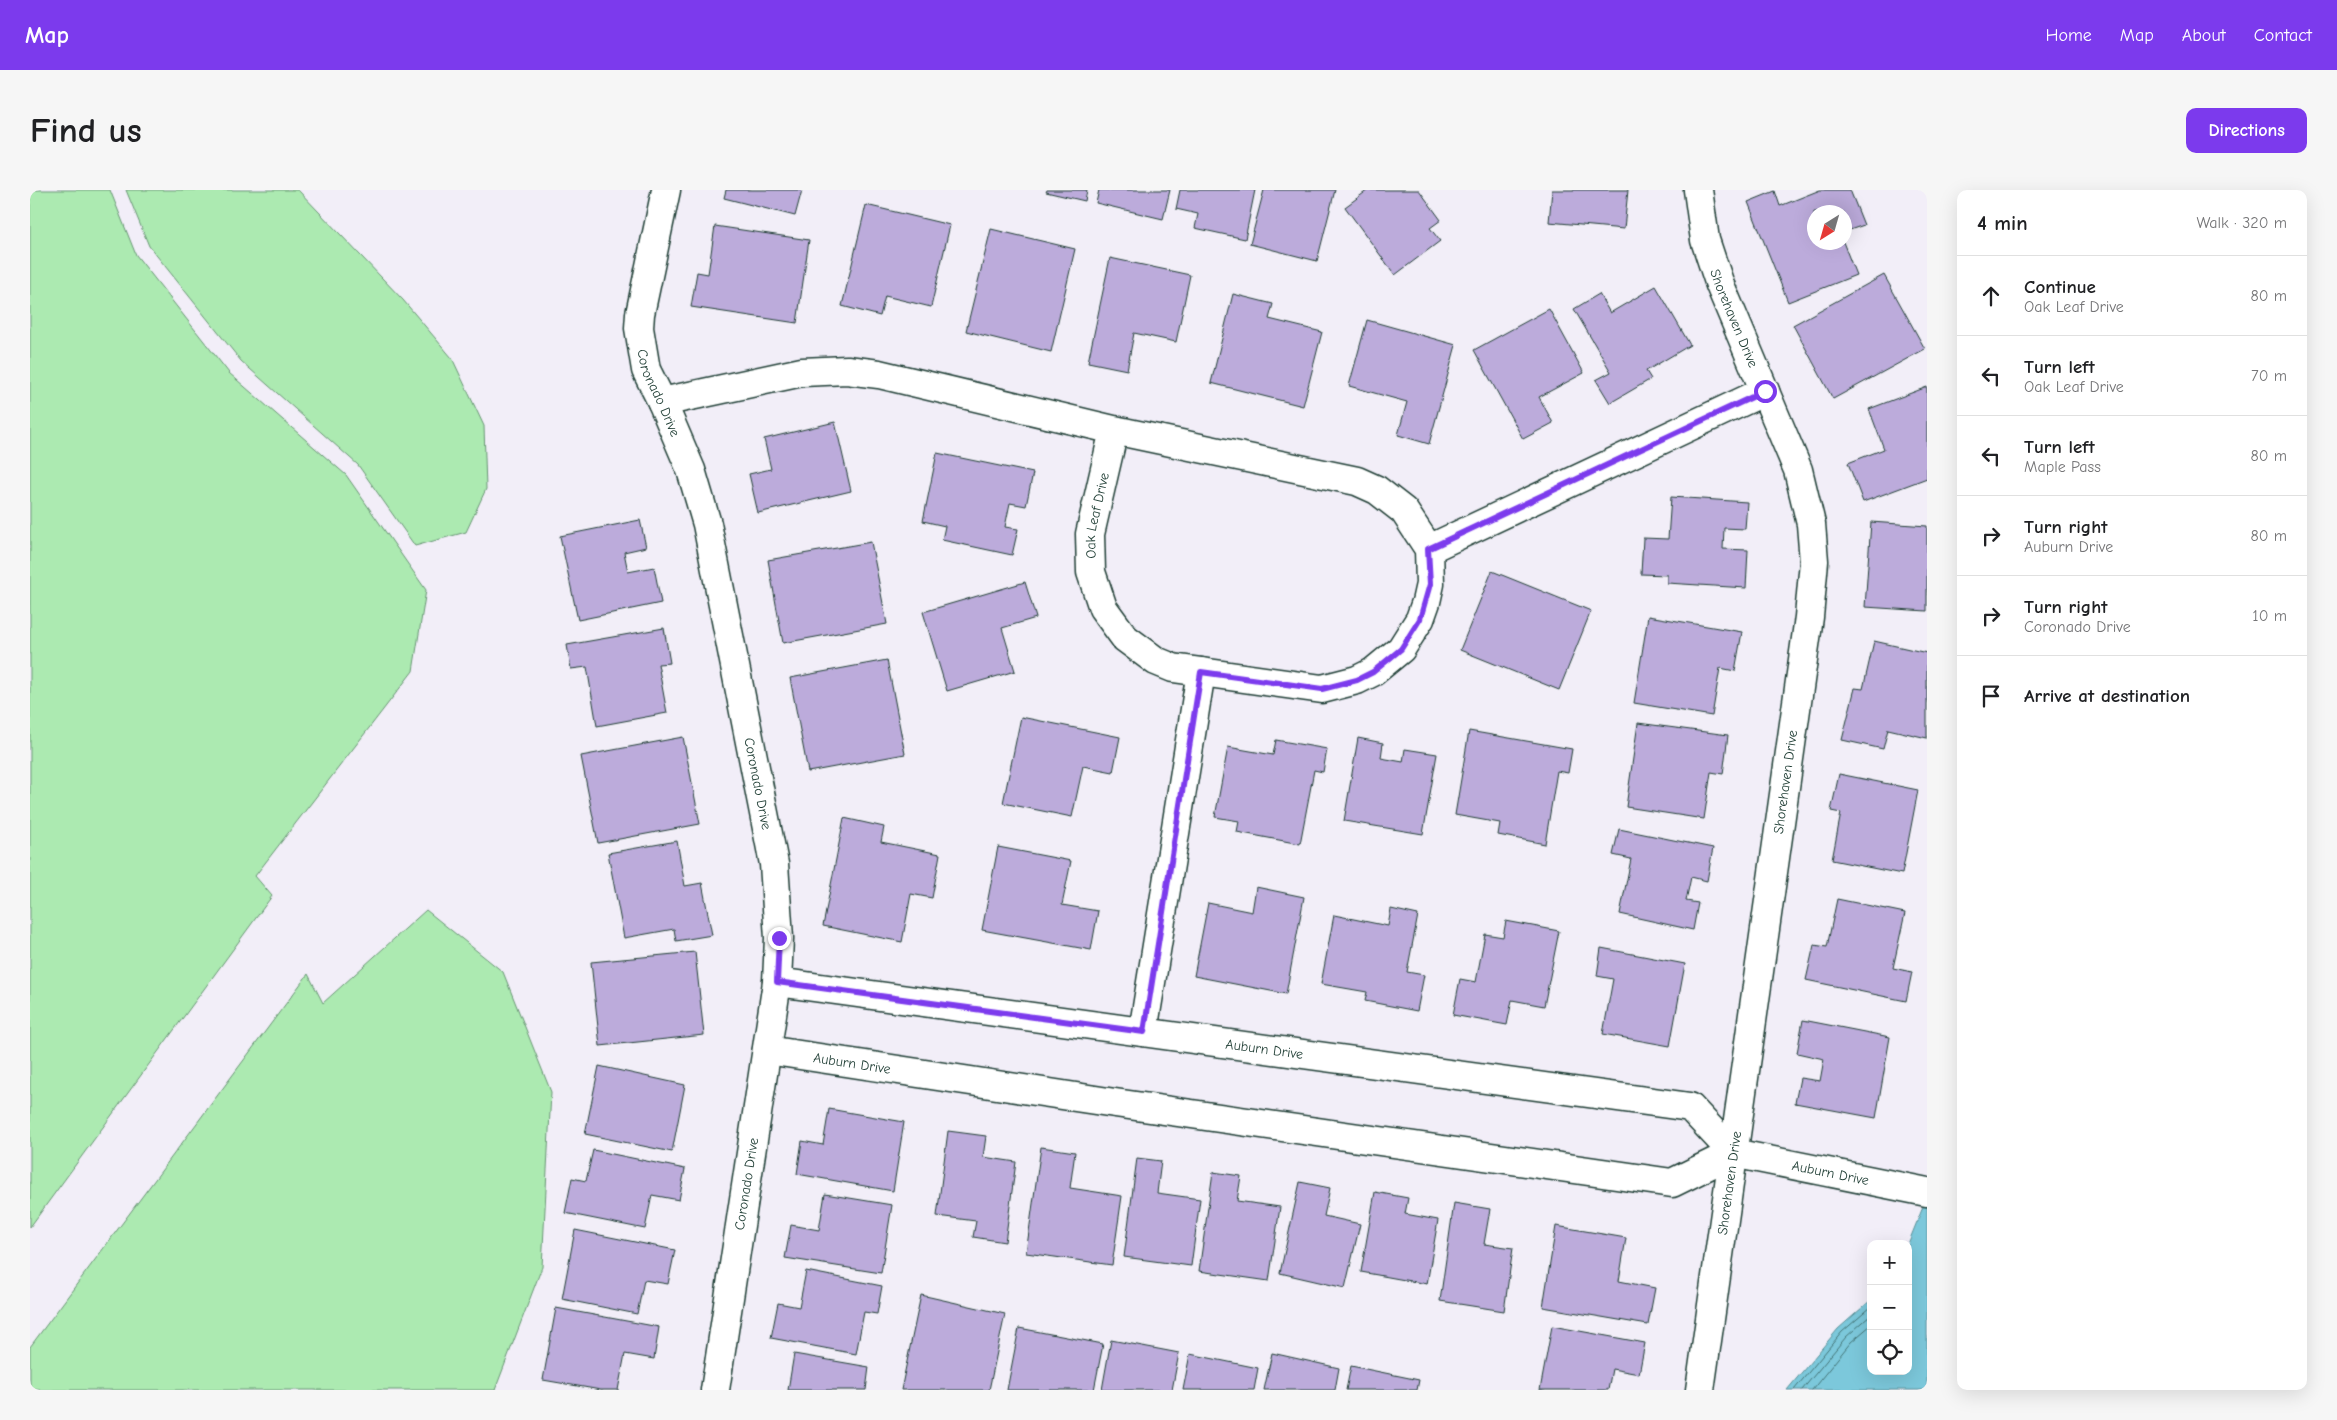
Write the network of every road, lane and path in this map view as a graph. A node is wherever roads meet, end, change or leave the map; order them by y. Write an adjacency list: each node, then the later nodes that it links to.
1 (666, 190): 4 (street, Coronado Drive)
2 (1698, 190): 3 (street, Shorehaven Drive)
3 (1765, 391): 6 (street); 11 (street, Shorehaven Drive)
4 (662, 402): 5 (street, Oak Leaf Drive); 8 (street, Coronado Drive)
5 (1114, 430): 6 (street, Oak Leaf Drive); 7 (street, Oak Leaf Drive)
6 (1428, 549): 7 (street, Oak Leaf Drive)
7 (1201, 672): 9 (street)
8 (777, 982): 9 (street, Auburn Drive); 10 (street, Coronado Drive)
9 (1144, 1032): 11 (street, Auburn Drive)
10 (767, 1050): 11 (street, Auburn Drive); 13 (street, Coronado Drive)
11 (1733, 1153): 12 (street, Auburn Drive); 14 (street, Shorehaven Drive)
12 (1922, 1191)
13 (715, 1390)
14 (1700, 1390)

